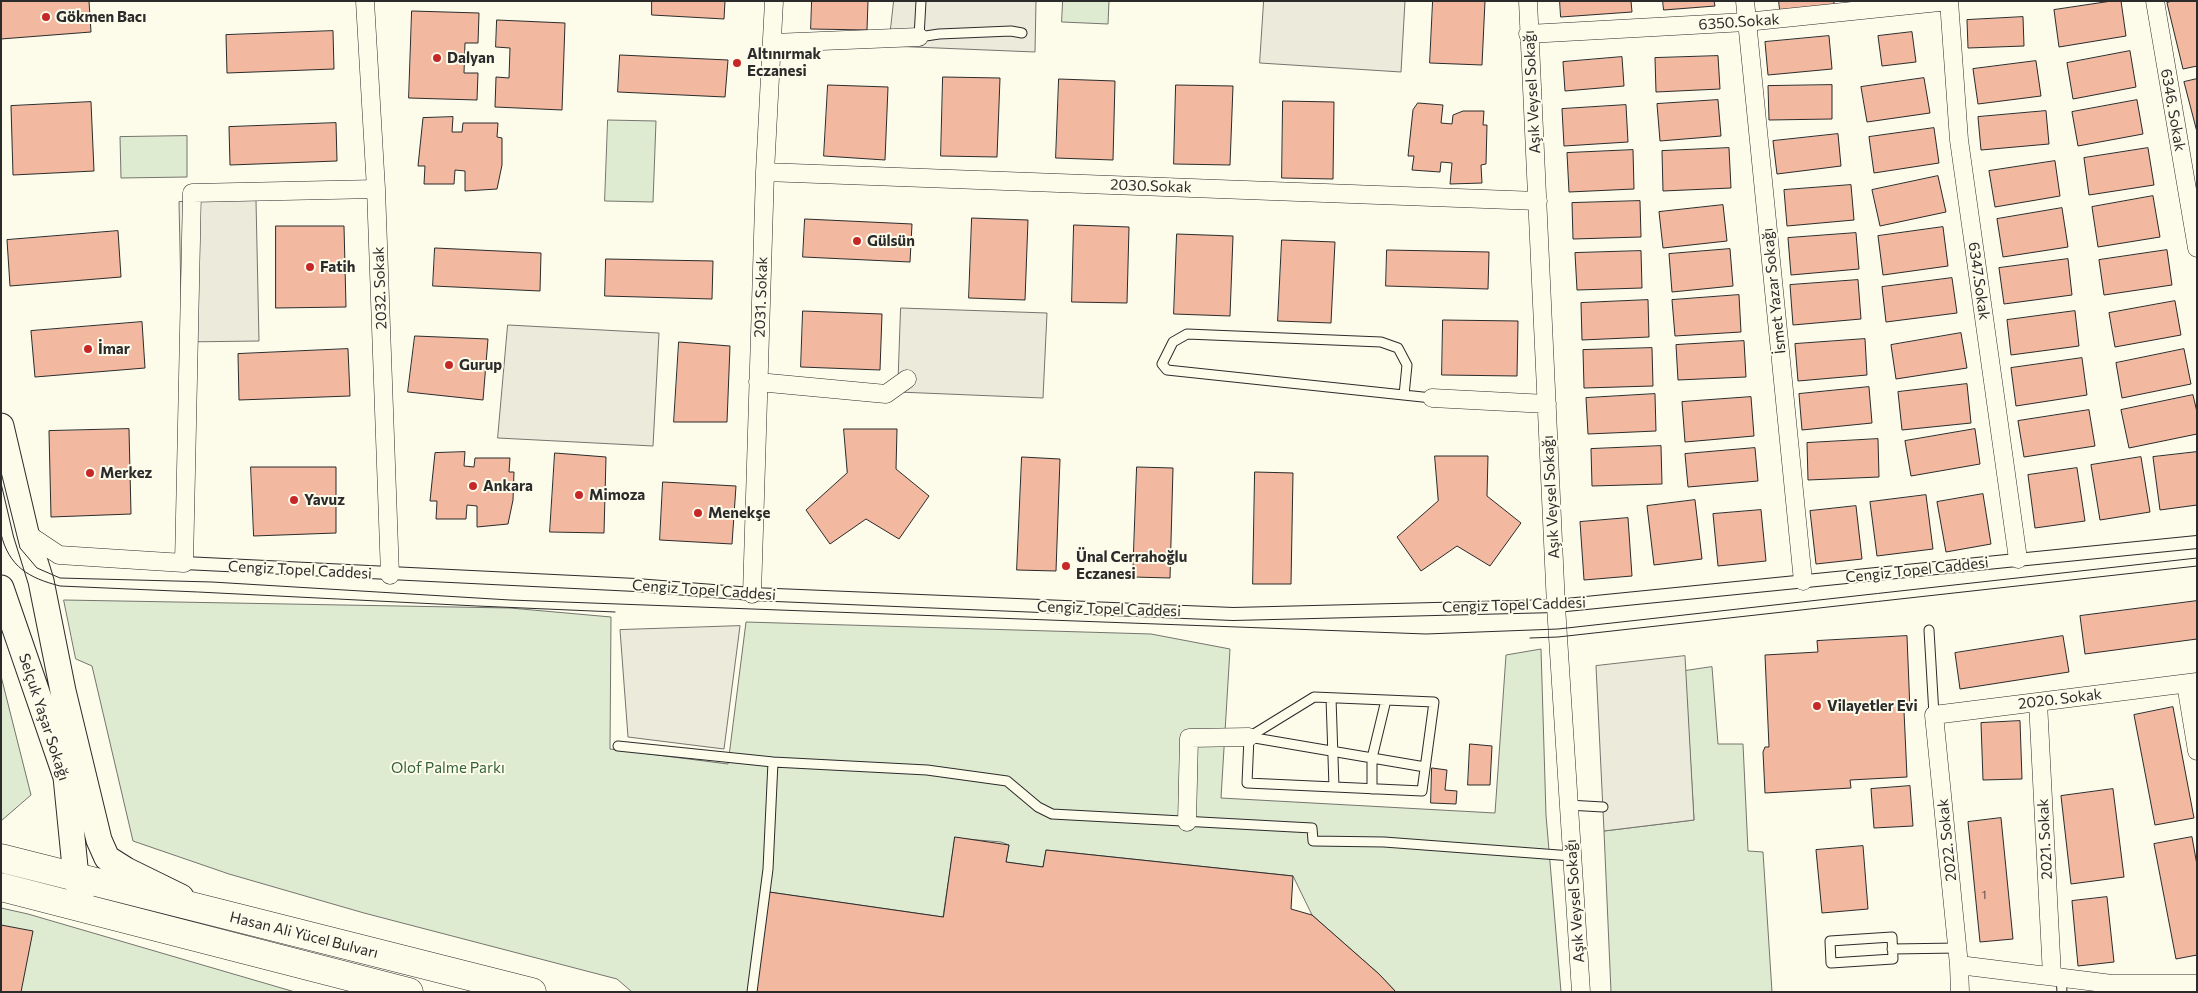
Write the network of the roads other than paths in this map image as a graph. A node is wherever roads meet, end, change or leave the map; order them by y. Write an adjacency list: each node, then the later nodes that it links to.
1 (365, 1): 14 (street, 2032. Sokak)
2 (774, 1): 12 (street, 2031. Sokak)
3 (921, 1): 11 (lane)
4 (1528, 1): 10 (street, Aşık Veysel Sokağı)
5 (1744, 1): 8 (street, İsmet Yazar Sokağı)
6 (1949, 1): 8 (street, 6350.Sokak); 25 (street, 6347.Sokak)
7 (2155, 1): 16 (street, 6346. Sokak)
8 (1746, 22): 10 (street, 6350.Sokak); 28 (street, İsmet Yazar Sokağı)
9 (1022, 33): 11 (lane)
10 (1528, 34): 15 (street, Aşık Veysel Sokağı)
11 (919, 37): 12 (street)
12 (773, 43): 13 (street, 2031. Sokak)
13 (765, 172): 15 (street, 2030.Sokak); 18 (street, 2031. Sokak)
14 (376, 189): 26 (street); 27 (street, 2032. Sokak)
15 (1538, 201): 21 (street, Aşık Veysel Sokağı)
16 (2197, 248)
17 (907, 379): 18 (street)
18 (758, 382): 30 (street, 2031. Sokak)
19 (1404, 395): 19 (lane); 20 (lane)
20 (1432, 398): 21 (street)
21 (1547, 404): 31 (street, Aşık Veysel Sokağı)
22 (1, 426): 23 (main road)
23 (26, 533): 26 (street, Cengiz Topel Caddesi); 55 (main road)
24 (2197, 542): 25 (street, Cengiz Topel Caddesi)
25 (2018, 559): 28 (street, Cengiz Topel Caddesi)
26 (184, 564): 27 (street, Cengiz Topel Caddesi)
27 (390, 574): 30 (street, Cengiz Topel Caddesi)
28 (1803, 581): 31 (street, Cengiz Topel Caddesi)
29 (1, 588): 52 (main road, Selçuk Yaşar Sokağı)
30 (752, 594): 31 (street, Cengiz Topel Caddesi)
31 (1556, 606): 47 (street, Aşık Veysel Sokağı)
32 (1929, 630): 37 (lane)
33 (2191, 683): 36 (street, 2020. Sokak); 41 (street, 2020. Sokak)
34 (1331, 698): 35 (lane); 38 (lane); 40 (lane)
35 (1386, 700): 42 (lane); 44 (lane)
36 (2038, 702): 37 (street, 2020. Sokak); 58 (street, 2021. Sokak)
37 (1934, 715): 57 (street, 2022. Sokak)
38 (1249, 736): 40 (lane); 45 (lane); 49 (street)
39 (618, 746): 43 (lane)
40 (1334, 751): 42 (lane); 45 (lane)
41 (2197, 752)
42 (1372, 758): 44 (lane); 46 (lane)
43 (773, 762): 49 (lane); 62 (lane)
44 (1425, 767): 46 (lane)
45 (1334, 787): 46 (lane)
46 (1372, 788)
47 (1568, 805): 48 (lane); 50 (street, Aşık Veysel Sokağı)
48 (1603, 807)
49 (1187, 822): 50 (lane)
50 (1572, 856): 63 (street, Aşık Veysel Sokağı)
51 (1, 858): 52 (main road, Hasan Ali Yücel Bulvarı)
52 (76, 877): 54 (main road, Selçuk Yaşar Sokağı); 55 (main road, Hasan Ali Yücel Bulvarı)
53 (1, 887): 54 (main road, Hasan Ali Yücel Bulvarı)
54 (84, 908): 60 (main road, Hasan Ali Yücel Bulvarı)
55 (202, 910): 61 (main road, Hasan Ali Yücel Bulvarı)
56 (1892, 949): 56 (lane); 57 (lane)
57 (1958, 956): 58 (street); 64 (street, 2022. Sokak)
58 (2058, 982): 59 (street)
59 (2197, 984)
60 (409, 992)
61 (532, 992)
62 (752, 992)
63 (1581, 992)
64 (1960, 992)

